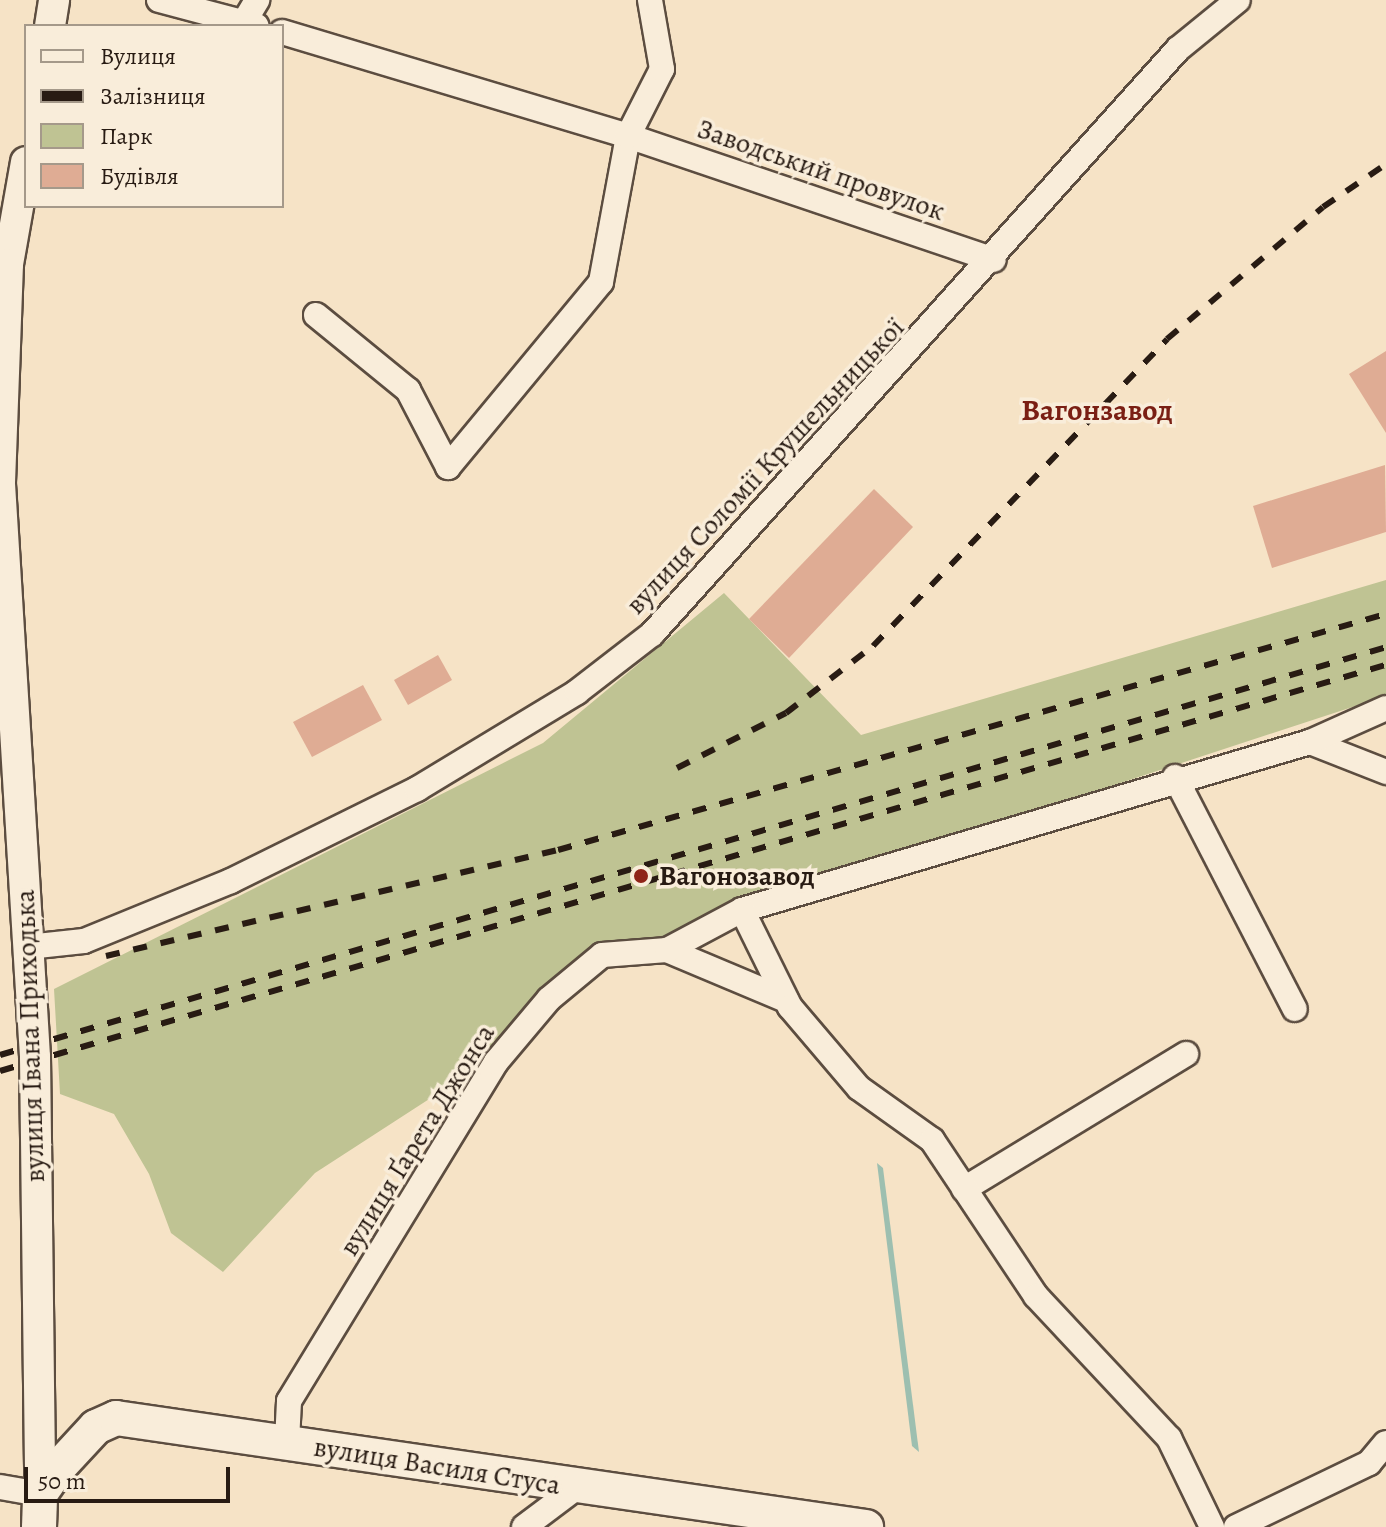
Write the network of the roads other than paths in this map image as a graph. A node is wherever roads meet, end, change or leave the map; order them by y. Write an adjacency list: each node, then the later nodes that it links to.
1 (54, 0): 6 (street)
2 (159, 0): 7 (street)
3 (257, 0): 7 (street)
4 (650, 0): 9 (street)
5 (1238, 0): 11 (street, вулиця Соломії Крушельницької)
6 (50, 24)
7 (250, 24)
8 (284, 33): 9 (street, Заводський провулок)
9 (628, 136): 11 (street, Заводський провулок); 12 (street)
10 (24, 173): 18 (street, вулиця Івана Приходька)
11 (994, 260): 18 (street, вулиця Соломії Крушельницької)
12 (316, 315)
13 (1386, 708): 14 (street, вулиця Ґарета Джонса)
14 (1310, 742): 15 (street); 16 (street, вулиця Ґарета Джонса)
15 (1386, 772)
16 (1175, 777): 17 (street, вулиця Ґарета Джонса); 21 (street)
17 (742, 910): 19 (street, вулиця Ґарета Джонса); 20 (street)
18 (28, 947): 28 (street, вулиця Івана Приходька)
19 (667, 950): 20 (street); 24 (street, вулиця Ґарета Джонса)
20 (786, 1000): 23 (street)
21 (1295, 1009)
22 (1186, 1054): 23 (street)
23 (964, 1189): 31 (street)
24 (287, 1442): 27 (main road, вулиця Василя Стуса); 28 (main road, вулиця Василя Стуса)
25 (1386, 1443): 32 (street)
26 (0, 1487): 28 (street)
27 (576, 1488): 29 (street); 30 (main road, вулиця Василя Стуса)
28 (40, 1511)
29 (524, 1527)
30 (866, 1527)
31 (1212, 1527)
32 (1236, 1527)

